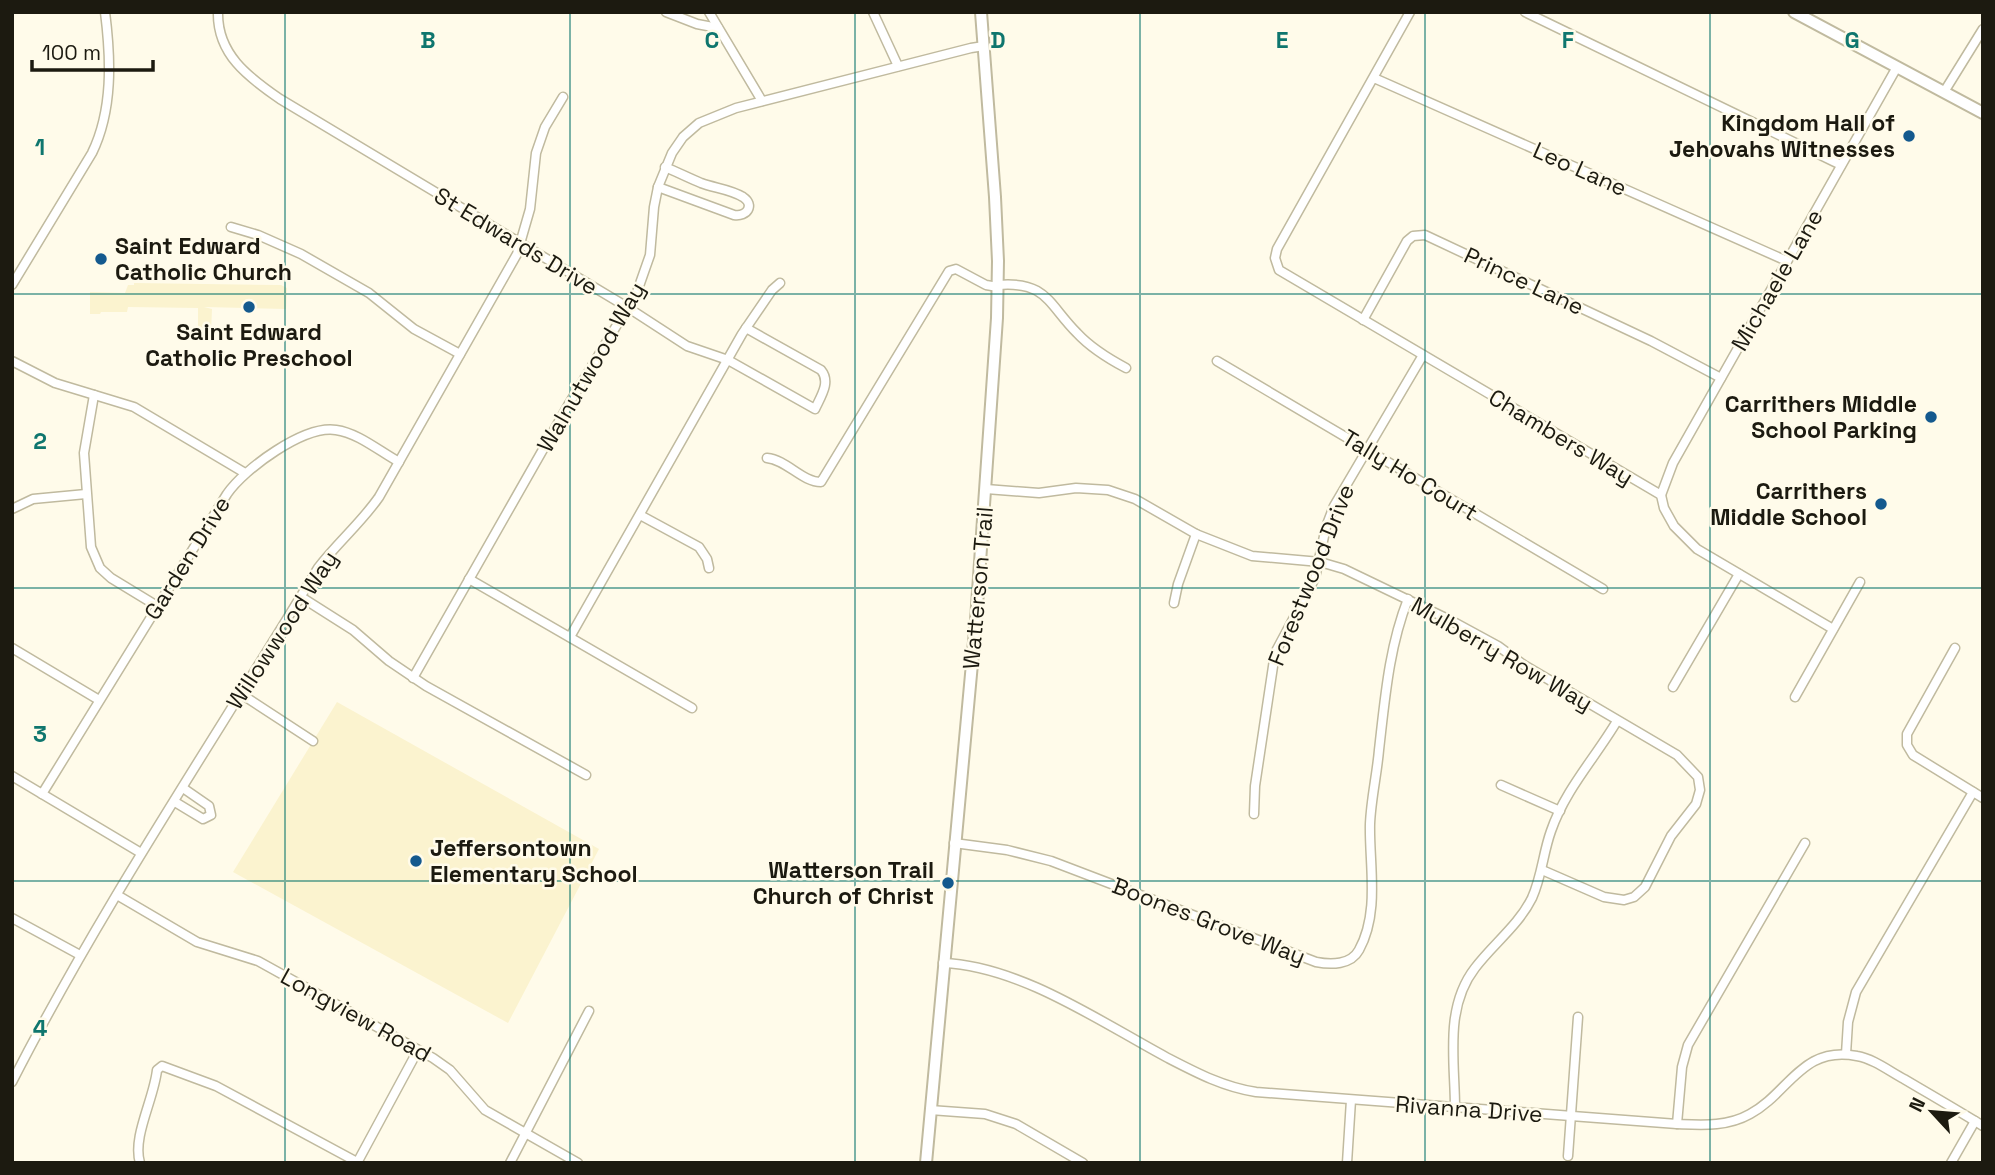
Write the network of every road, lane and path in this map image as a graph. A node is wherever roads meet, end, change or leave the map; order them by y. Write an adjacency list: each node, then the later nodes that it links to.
1 (105, 12): 27 (street)
2 (218, 12): 24 (street, St Edwards Drive)
3 (666, 12): 10 (street)
4 (709, 12): 10 (street)
5 (873, 12): 13 (street)
6 (981, 12): 12 (main road, Watterson Trail)
7 (1410, 12): 15 (street)
8 (1525, 12): 20 (street)
9 (1794, 12): 14 (main road)
10 (718, 27): 18 (street)
11 (1983, 29): 16 (street)
12 (984, 47): 13 (street, Walnutwood Way); 28 (main road, Watterson Trail)
13 (898, 66): 18 (street, Walnutwood Way)
14 (1897, 67): 16 (main road); 20 (street, Michaele Lane)
15 (1374, 78): 25 (street, Leo Lane); 30 (street, Chambers Way)
16 (1944, 92): 19 (main road)
17 (563, 97): 24 (street, Willowwood Way)
18 (762, 101): 21 (street, Walnutwood Way)
19 (1983, 113)
20 (1841, 165): 25 (street, Michaele Lane)
21 (666, 167): 22 (street, Walnutwood Way); 22 (street)
22 (658, 187): 29 (street, Walnutwood Way)
23 (231, 227): 32 (street)
24 (520, 244): 29 (street, St Edwards Drive); 32 (street, Willowwood Way)
25 (1787, 261): 38 (street, Michaele Lane)
26 (780, 283): 31 (street)
27 (12, 285)
28 (998, 286): 37 (street); 41 (street); 44 (main road, Watterson Trail)
29 (627, 307): 34 (street, St Edwards Drive); 53 (street, Walnutwood Way)
30 (1363, 320): 33 (street, Chambers Way); 38 (street, Prince Lane)
31 (746, 328): 34 (street); 34 (street, St Edwards Drive)
32 (460, 354): 42 (street, Willowwood Way)
33 (1423, 355): 40 (street, Forestwood Drive); 46 (street, Chambers Way)
34 (727, 360): 48 (street)
35 (12, 361): 39 (street)
36 (1217, 361): 40 (street, Tally Ho Court)
37 (1126, 368)
38 (1721, 378): 46 (street, Michaele Lane)
39 (94, 395): 43 (street); 45 (street)
40 (1366, 450): 50 (street, Forestwood Drive); 55 (street, Tally Ho Court)
41 (767, 458)
42 (399, 462): 43 (street, Garden Drive); 56 (street, Willowwood Way)
43 (245, 473): 59 (street, Garden Drive)
44 (986, 489): 49 (street, Mulberry Row Way); 82 (main road, Watterson Trail)
45 (86, 494): 47 (street); 59 (street)
46 (1661, 495): 52 (street, Chambers Way)
47 (12, 509)
48 (640, 515): 51 (street); 61 (street)
49 (1196, 534): 50 (street, Mulberry Row Way); 58 (street)
50 (1320, 562): 57 (street, Mulberry Row Way); 81 (street, Forestwood Drive)
51 (709, 568)
52 (1739, 574): 60 (street, Chambers Way); 65 (street)
53 (469, 579): 61 (street); 64 (street, Walnutwood Way)
54 (1860, 582): 60 (street)
55 (1603, 589)
56 (301, 597): 64 (street); 66 (street, Willowwood Way)
57 (1408, 598): 70 (street, Mulberry Row Way); 82 (street, Boones Grove Way)
58 (1174, 603)
59 (157, 606): 68 (street, Garden Drive)
60 (1833, 629): 67 (street)
61 (570, 637): 69 (street)
62 (12, 648): 68 (street)
63 (1955, 648): 76 (street)
64 (413, 678): 72 (street)
65 (1673, 688)
66 (241, 694): 71 (street); 75 (street, Willowwood Way)
67 (1795, 697)
68 (99, 700): 77 (street, Garden Drive)
69 (692, 708)
70 (1617, 722): 80 (street); 85 (street, Mulberry Row Way)
71 (313, 741)
72 (586, 775)
73 (12, 776): 77 (street)
74 (1502, 785): 80 (street)
75 (183, 789): 79 (street, Willowwood Way); 79 (street)
76 (1973, 792): 78 (street); 93 (street)
77 (42, 794): 84 (street)
78 (1983, 798)
79 (175, 802): 84 (street, Willowwood Way)
80 (1560, 811): 85 (street)
81 (1254, 814)
82 (954, 843): 89 (main road, Watterson Trail)
83 (1805, 843): 99 (street)
84 (141, 853): 86 (street, Willowwood Way)
85 (1542, 870): 96 (street)
86 (117, 894): 88 (street, Willowwood Way); 92 (street, Longview Road)
87 (12, 918): 88 (street)
88 (80, 955): 94 (street, Willowwood Way)
89 (943, 963): 95 (street, Rivanna Drive); 97 (main road, Watterson Trail)
90 (589, 1012): 101 (street)
91 (1578, 1017): 98 (street)
92 (418, 1050): 101 (street, Longview Road); 103 (street)
93 (1846, 1054): 99 (street, Rivanna Drive); 100 (street)
94 (12, 1082)
95 (1351, 1100): 96 (street, Rivanna Drive); 109 (street)
96 (1455, 1108): 98 (street, Rivanna Drive)
97 (930, 1110): 107 (main road, Watterson Trail); 108 (street)
98 (1571, 1116): 99 (street, Rivanna Drive); 102 (street)
99 (1677, 1124)
100 (1979, 1124): 110 (street)
101 (525, 1133): 105 (street); 106 (street, Longview Road)
102 (1568, 1156)
103 (357, 1162): 104 (street)
104 (140, 1163)
105 (510, 1163)
106 (578, 1163)
107 (926, 1163)
108 (1083, 1163)
109 (1346, 1163)
110 (1951, 1163)

